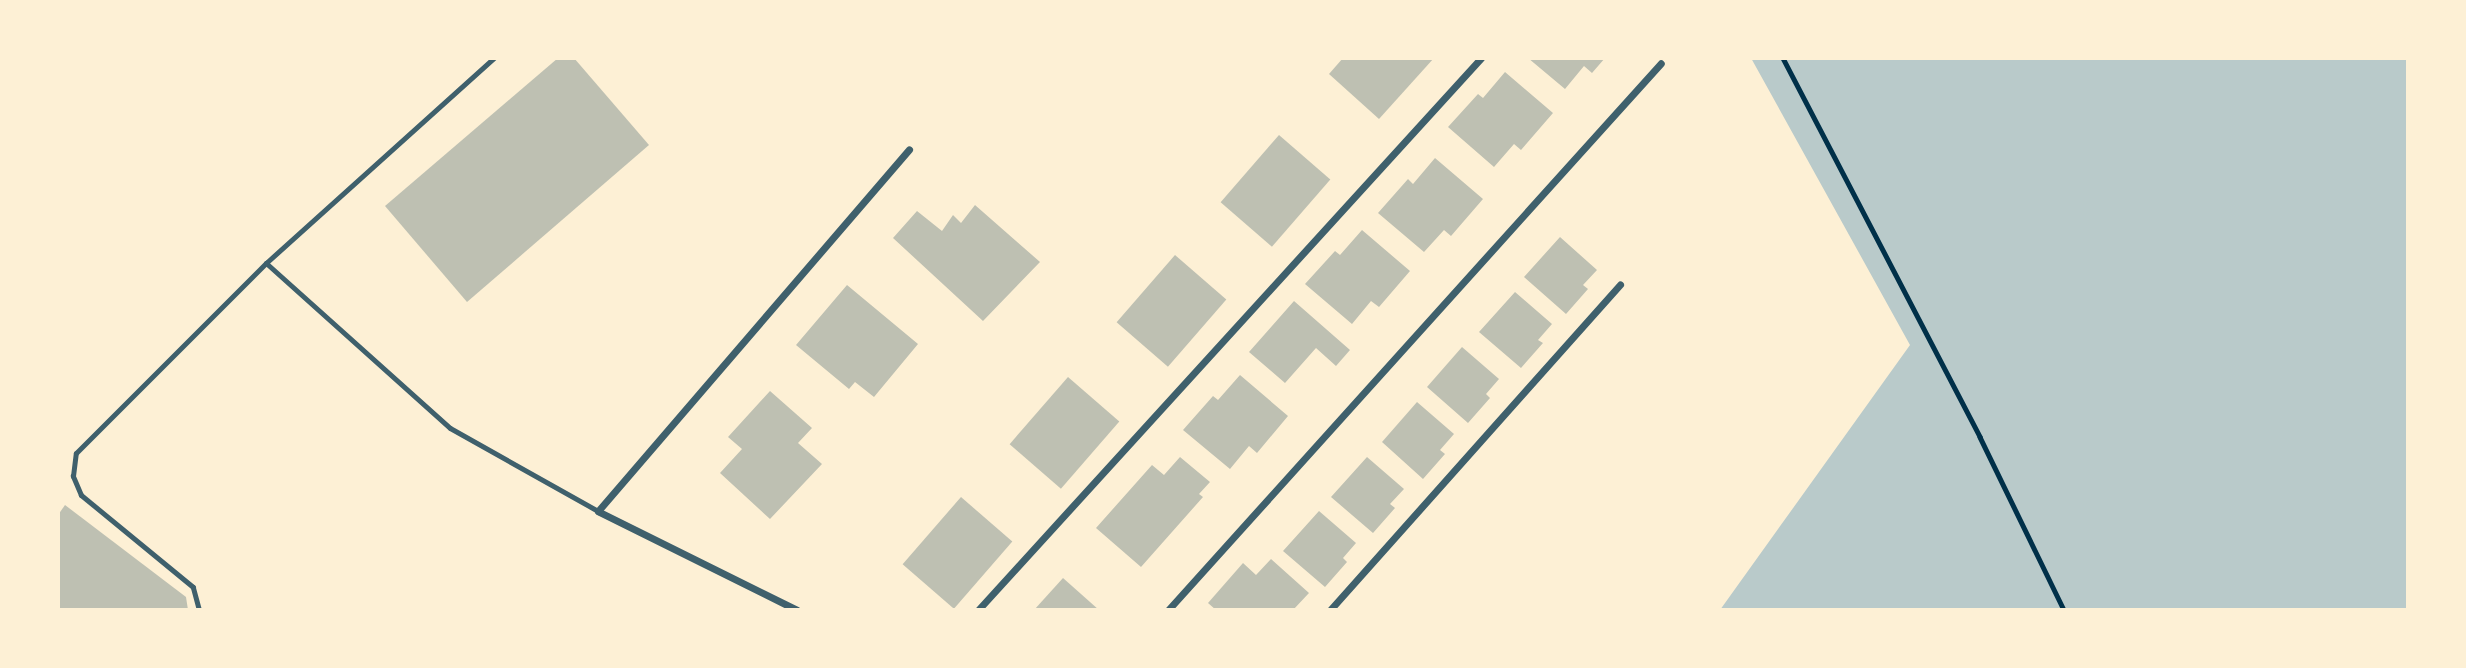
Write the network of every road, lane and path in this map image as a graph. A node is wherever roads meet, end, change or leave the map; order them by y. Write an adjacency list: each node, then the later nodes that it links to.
1 (494, 58): 6 (lane)
2 (1481, 58): 11 (street)
3 (1783, 58): 14 (path)
4 (1661, 63): 12 (street)
5 (909, 149): 8 (street)
6 (266, 263): 8 (lane); 9 (lane)
7 (1620, 284): 13 (street)
8 (598, 511): 10 (street)
9 (199, 610)
10 (797, 610)
11 (978, 610)
12 (1168, 610)
13 (1329, 610)
14 (2064, 610)

